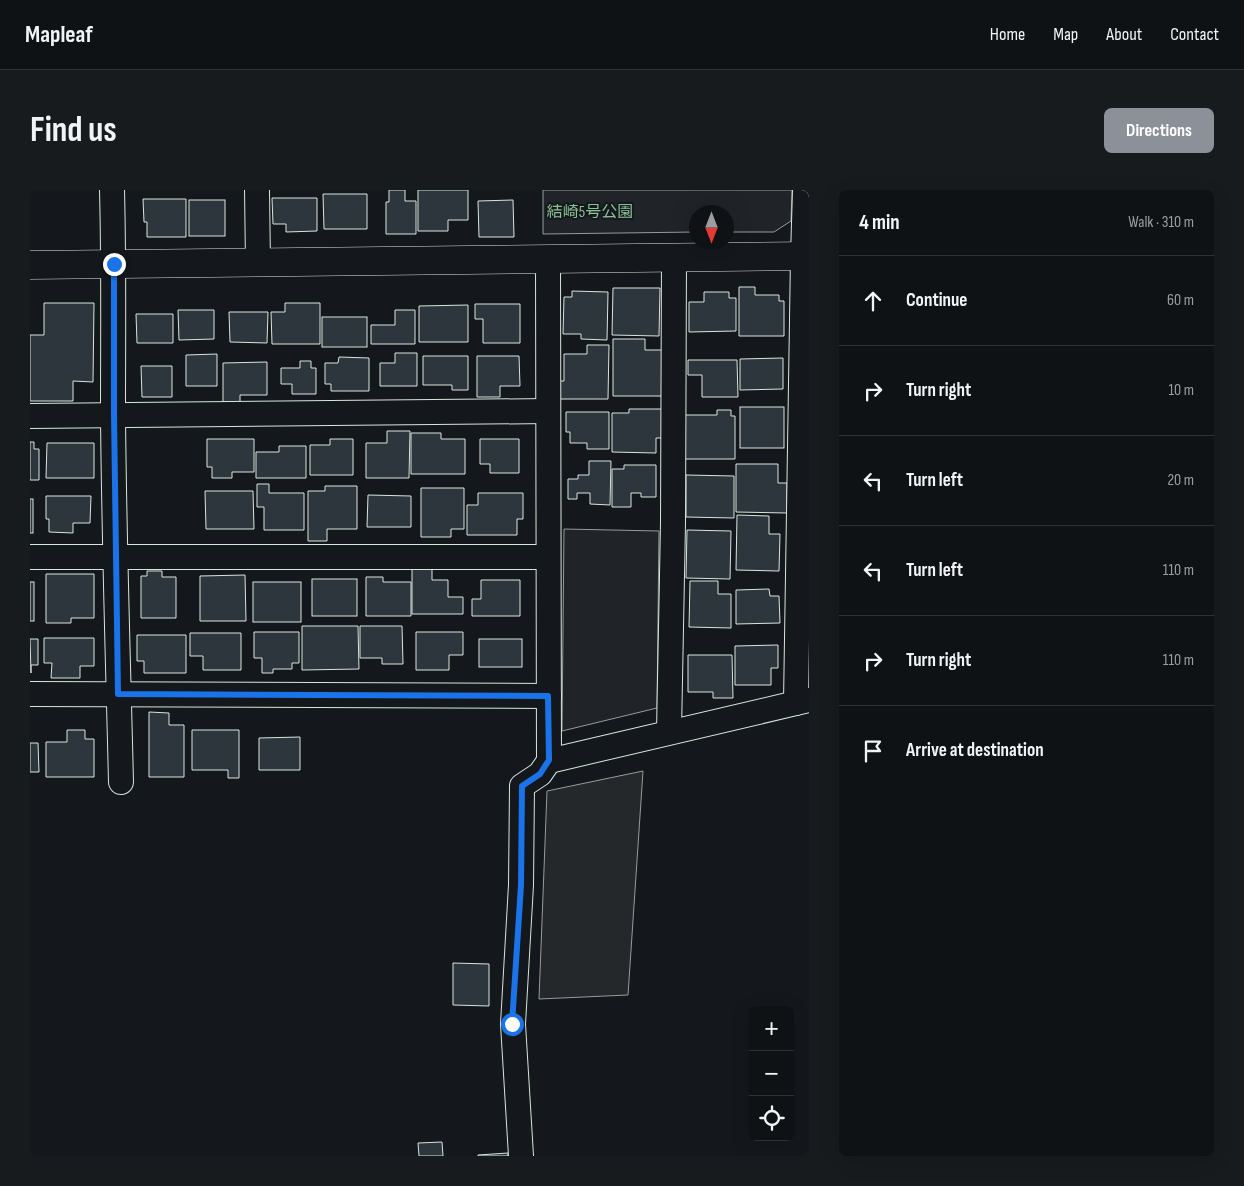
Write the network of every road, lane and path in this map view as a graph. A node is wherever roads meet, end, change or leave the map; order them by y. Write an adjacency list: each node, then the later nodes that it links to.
1 (112, 190): 8 (street)
2 (257, 190): 7 (street)
3 (805, 190): 4 (street)
4 (806, 256): 5 (street); 19 (street)
5 (674, 258): 6 (street); 20 (street)
6 (548, 259): 7 (street); 10 (street)
7 (258, 263): 8 (street)
8 (114, 264): 9 (street); 11 (street)
9 (30, 265)
10 (548, 411): 11 (street); 15 (street)
11 (114, 414): 12 (street); 13 (street)
12 (30, 416)
13 (116, 556): 14 (street); 15 (street); 17 (street)
14 (30, 557)
15 (548, 557): 18 (street)
16 (30, 694): 17 (street)
17 (118, 694): 18 (street); 22 (street)
18 (548, 696): 21 (street)
19 (802, 702): 20 (street)
20 (669, 732): 21 (street)
21 (549, 760): 23 (street)
22 (121, 782)
23 (521, 1156)

